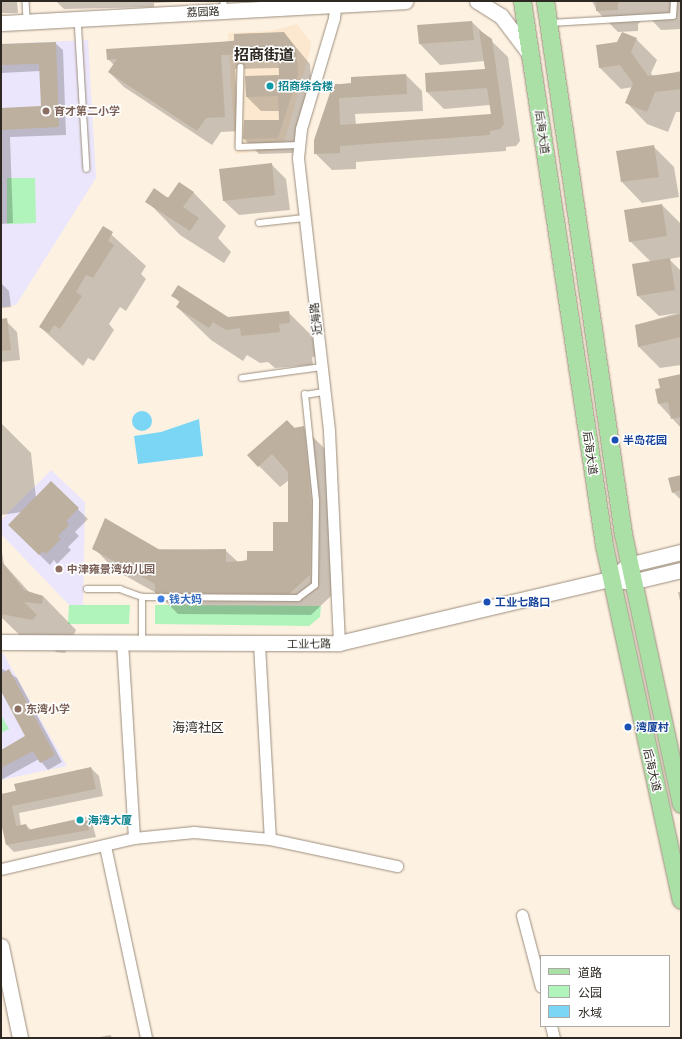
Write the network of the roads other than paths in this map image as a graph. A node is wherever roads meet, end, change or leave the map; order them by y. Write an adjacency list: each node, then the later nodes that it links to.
1 (26, 1): 11 (lane)
2 (406, 1): 7 (street, 荔园路)
3 (477, 1): 14 (street)
4 (522, 1): 14 (main road, 后海大道)
5 (545, 1): 13 (main road, 后海大道)
6 (674, 1): 13 (lane)
7 (336, 3): 8 (street, 荔园路); 16 (street, 近海路)
8 (282, 5): 9 (street, 荔园路)
9 (224, 6): 10 (street, 荔园路)
10 (78, 19): 11 (street, 荔园路); 17 (lane)
11 (27, 21): 12 (street, 荔园路)
12 (1, 23)
13 (548, 23): 25 (main road, 后海大道)
14 (531, 57): 26 (main road, 后海大道)
15 (241, 67): 16 (lane)
16 (299, 145): 18 (street, 近海路)
17 (88, 169)
18 (304, 218): 19 (lane); 20 (street, 近海路)
19 (259, 223)
20 (322, 367): 21 (lane); 22 (street, 近海路)
21 (242, 378)
22 (325, 392): 28 (lane); 32 (street, 近海路)
23 (681, 552): 25 (street, 工业七路)
24 (681, 570): 25 (street, 工业七路)
25 (630, 574): 26 (street, 工业七路); 34 (main road, 后海大道)
26 (610, 579): 32 (street, 工业七路); 40 (main road, 后海大道)
27 (87, 589): 28 (lane)
28 (142, 598): 31 (lane)
29 (1, 642): 30 (street, 工业七路)
30 (122, 642): 31 (street, 工业七路); 35 (street)
31 (142, 643): 33 (street, 工业七路)
32 (340, 643): 33 (street, 工业七路)
33 (259, 644): 36 (street)
34 (681, 804)
35 (134, 838): 36 (street); 37 (street)
36 (270, 839): 38 (street)
37 (105, 846): 39 (street); 46 (street)
38 (397, 866)
39 (1, 869)
40 (681, 900)
41 (522, 915): 43 (street)
42 (1, 946): 45 (street)
43 (540, 983)
44 (551, 1027): 47 (street)
45 (20, 1038)
46 (146, 1038)
47 (554, 1038)

